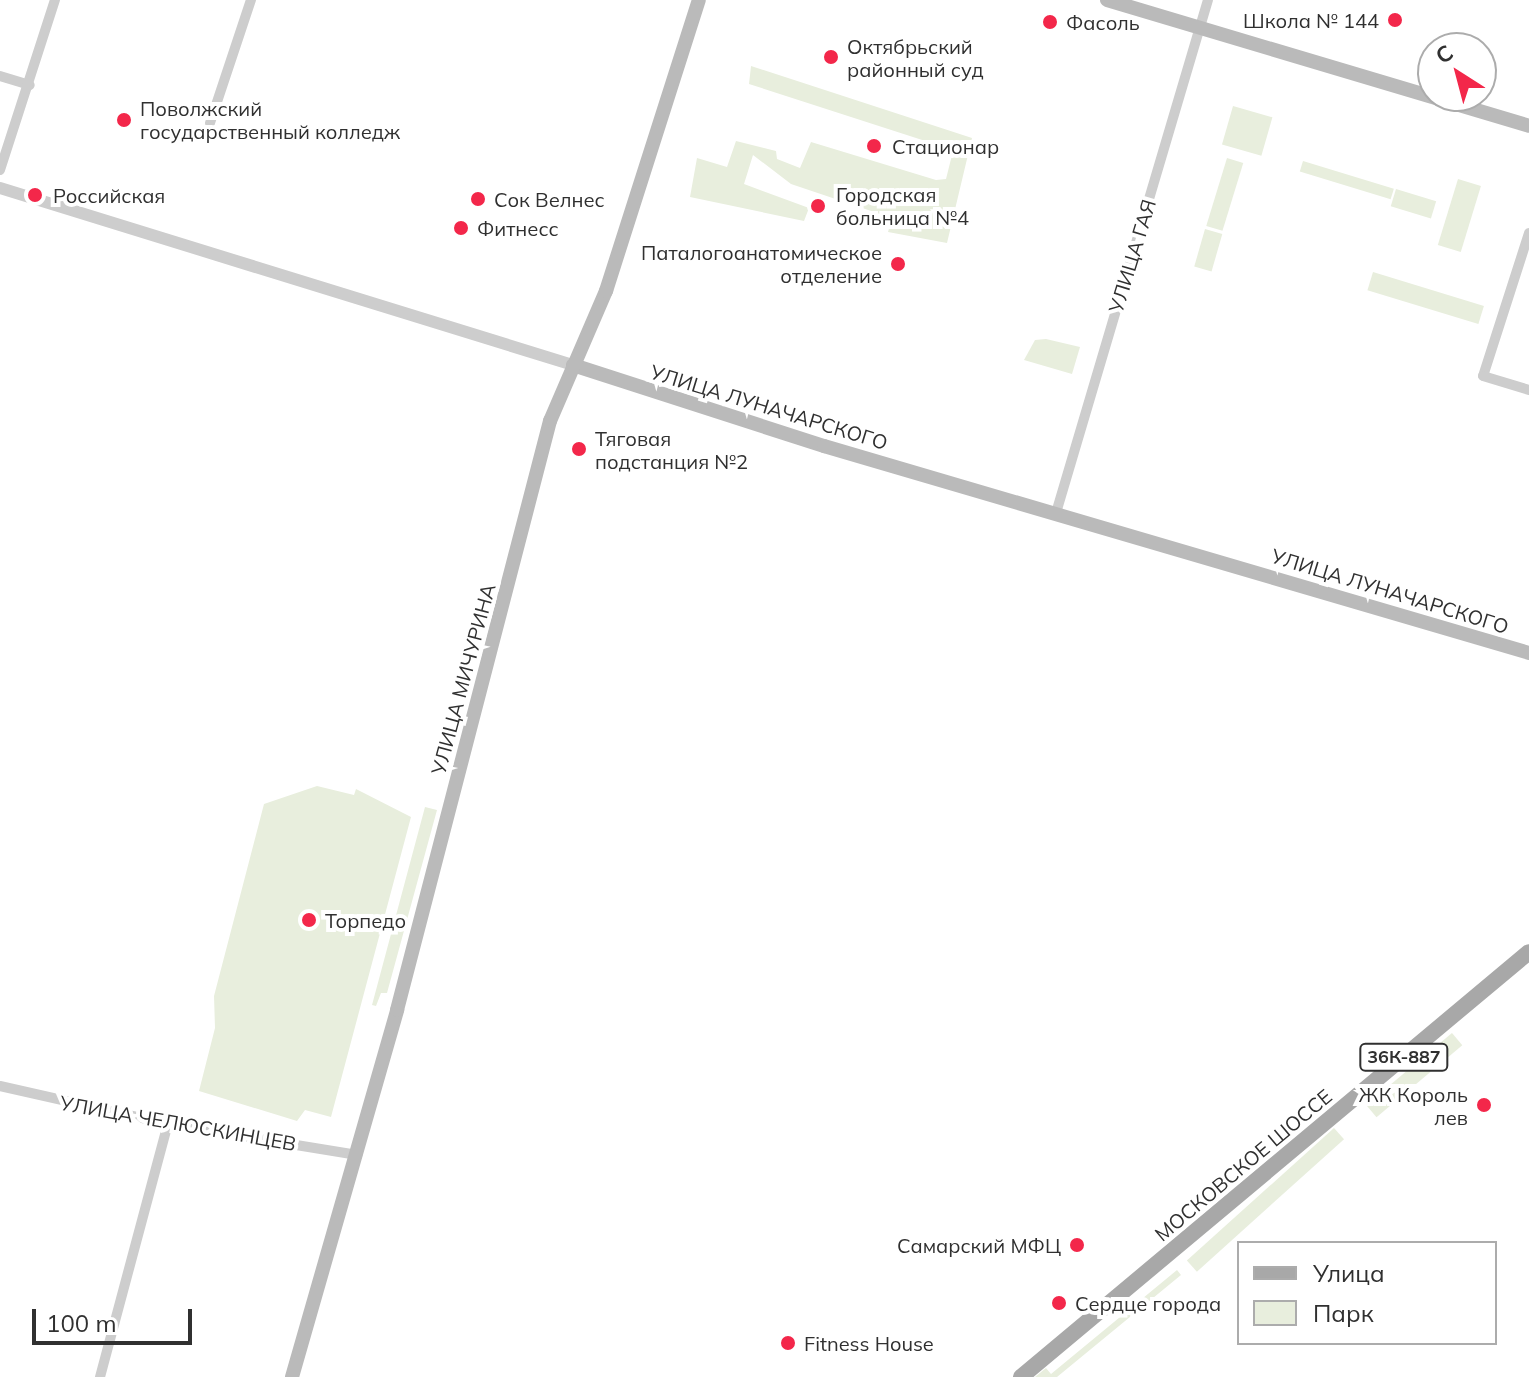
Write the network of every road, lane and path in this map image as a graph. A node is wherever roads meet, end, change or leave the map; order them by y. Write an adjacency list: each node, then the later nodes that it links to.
1 (55, 0): 8 (street)
2 (251, 0): 9 (street)
3 (699, 0): 14 (main road, УЛИЦА МИЧУРИНА)
4 (1107, 0): 6 (main road)
5 (1208, 0): 6 (street, УЛИЦА ГАЯ)
6 (1200, 28): 10 (main road); 16 (street, УЛИЦА ГАЯ)
7 (0, 76): 8 (street)
8 (30, 85): 11 (street)
9 (210, 123)
10 (1529, 126)
11 (0, 170)
12 (0, 188): 14 (street, УЛИЦА ЛУНАЧАРСКОГО)
13 (1529, 233): 15 (street)
14 (573, 365): 16 (main road, УЛИЦА ЛУНАЧАРСКОГО); 21 (main road, УЛИЦА МИЧУРИНА)
15 (1529, 390)
16 (1056, 513): 17 (main road, УЛИЦА ЛУНАЧАРСКОГО)
17 (1529, 653)
18 (1529, 952): 24 (main road, МОСКОВСКОЕ ШОССЕ / 36К-887)
19 (0, 1086): 20 (street, УЛИЦА ЧЕЛЮСКИНЦЕВ)
20 (168, 1124): 21 (street, УЛИЦА ЧЕЛЮСКИНЦЕВ); 22 (street)
21 (357, 1155): 23 (main road, УЛИЦА МИЧУРИНА)
22 (100, 1377)
23 (292, 1377)
24 (1021, 1377)

